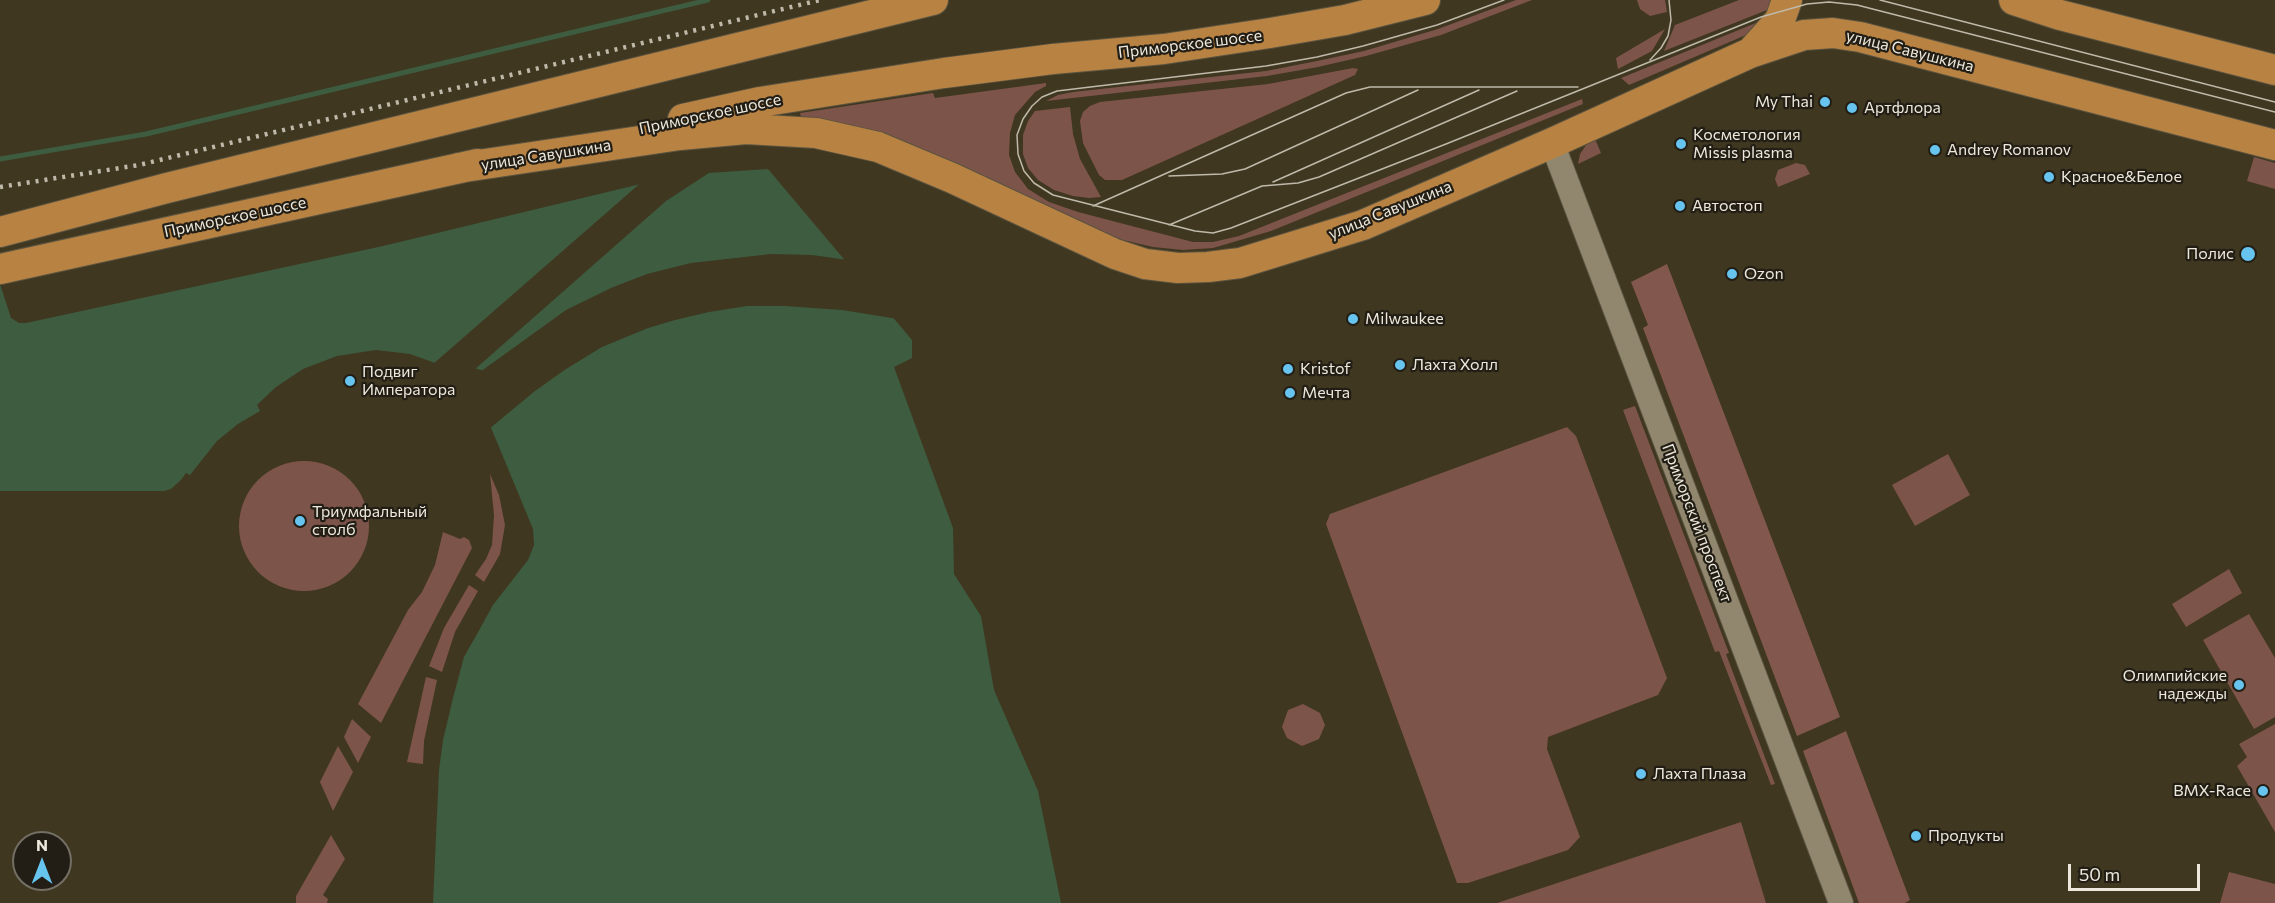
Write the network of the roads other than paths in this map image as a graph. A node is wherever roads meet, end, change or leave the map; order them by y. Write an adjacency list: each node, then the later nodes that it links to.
1 (933, 0): 11 (main road)
2 (1787, 0): 6 (main road)
3 (2014, 0): 5 (main road)
4 (1416, 3): 10 (main road, Приморское шоссе)
5 (2055, 7): 7 (main road)
6 (1750, 53): 8 (main road, улица Савушкина); 9 (main road, улица Савушкина)
7 (2275, 70)
8 (1552, 143): 10 (main road, улица Савушкина); 13 (street, Приморский проспект)
9 (2275, 145)
10 (458, 168): 12 (main road, Приморское шоссе)
11 (6, 231)
12 (10, 266)
13 (1841, 903)

